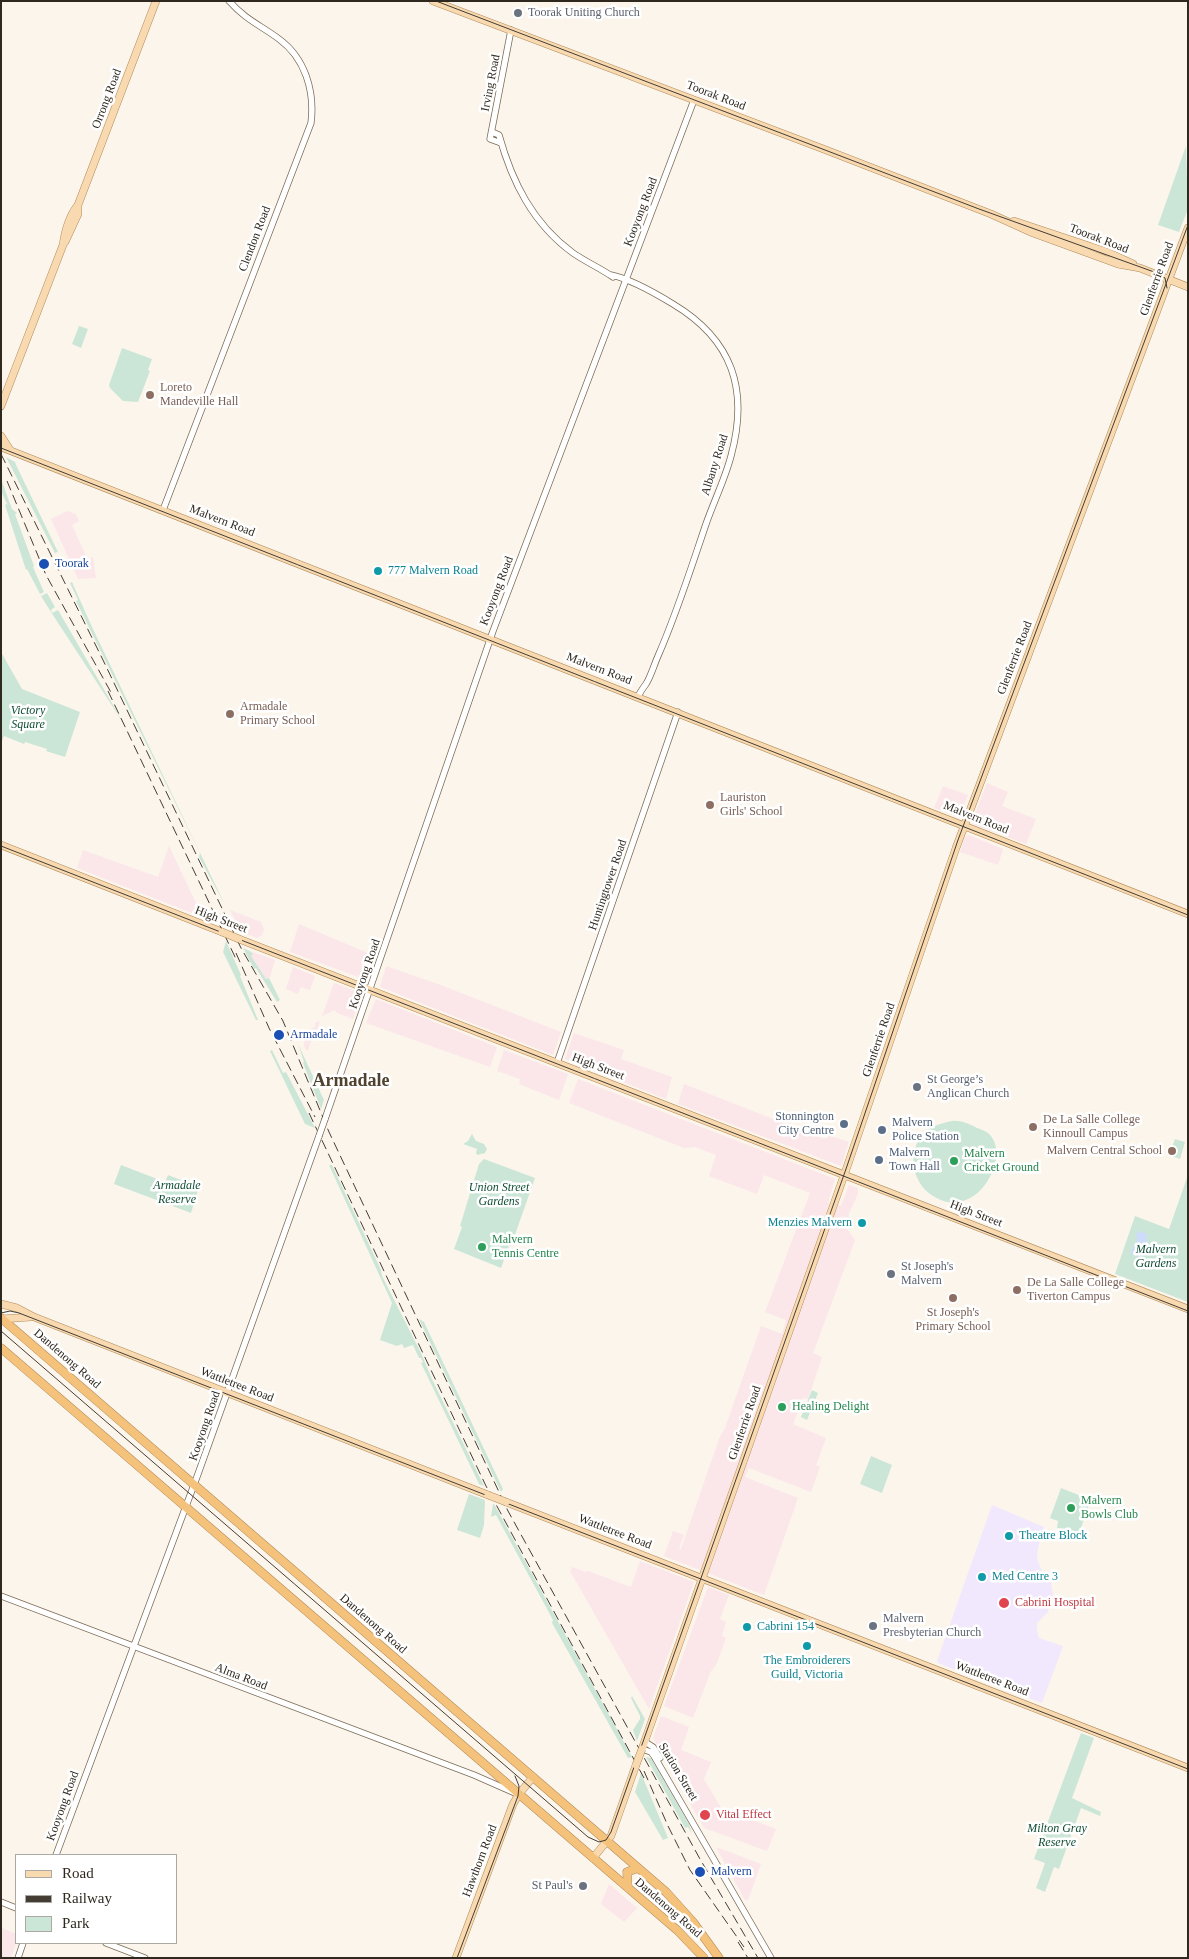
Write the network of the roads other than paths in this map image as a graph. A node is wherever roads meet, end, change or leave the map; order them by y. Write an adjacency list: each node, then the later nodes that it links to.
1 (156, 1): 13 (main road, Orrong Road)
2 (229, 1): 17 (street, Clendon Road)
3 (433, 1): 4 (main road, Toorak Road)
4 (449, 4): 5 (main road, Toorak Road)
5 (511, 30): 6 (main road, Toorak Road); 7 (street, Irving Road)
6 (694, 100): 10 (main road, Toorak Road); 11 (street, Kooyong Road)
7 (492, 132): 8 (street, Albany Road); 8 (street, Irving Road)
8 (501, 143): 11 (street, Albany Road)
9 (1188, 228): 10 (main road, Glenferrie Road)
10 (1169, 279): 12 (main road, Toorak Road); 21 (main road, Glenferrie Road)
11 (625, 281): 18 (street, Kooyong Road); 19 (street, Albany Road)
12 (1188, 286)
13 (1, 406)
14 (1, 436): 16 (main road)
15 (1, 447): 16 (main road, Malvern Road)
16 (11, 451): 17 (main road, Malvern Road)
17 (163, 510): 18 (main road, Malvern Road)
18 (490, 639): 19 (main road, Malvern Road); 24 (street, Kooyong Road)
19 (640, 698): 20 (main road, Malvern Road)
20 (678, 712): 21 (main road, Malvern Road); 25 (street, Huntingtower Road)
21 (964, 826): 23 (main road, Malvern Road); 26 (main road, Glenferrie Road)
22 (1, 845): 24 (main road, High Street, bridge)
23 (1188, 914)
24 (370, 990): 25 (main road, High Street); 32 (street, Kooyong Road, bridge)
25 (557, 1063): 26 (main road, High Street)
26 (845, 1175): 28 (main road, High Street); 35 (main road, Glenferrie Road)
27 (1, 1304): 30 (main road, Wattletree Road)
28 (1188, 1310)
29 (1, 1318): 30 (main road, Wattletree Road); 33 (highway, Dandenong Road)
30 (34, 1318): 32 (main road, Wattletree Road)
31 (1, 1348): 34 (highway, Dandenong Road)
32 (227, 1393): 33 (street, Kooyong Road); 35 (main road, Wattletree Road, bridge)
33 (194, 1484): 34 (street, Kooyong Road); 42 (highway, Dandenong Road)
34 (186, 1506): 37 (street, Kooyong Road); 39 (highway, Dandenong Road)
35 (702, 1578): 38 (main road, Glenferrie Road); 40 (main road, Wattletree Road)
36 (1, 1596): 37 (street, Alma Road)
37 (133, 1647): 41 (street, Alma Road); 45 (street, Kooyong Road)
38 (643, 1746): 44 (main road, Glenferrie Road, bridge); 60 (street, Station Street)
39 (488, 1768): 41 (street); 43 (highway, Dandenong Road)
40 (1188, 1768)
41 (474, 1775): 43 (street, Alma Road)
42 (533, 1777): 43 (main road, Hawthorn Road); 44 (highway, Dandenong Road)
43 (519, 1794): 46 (highway, Dandenong Road); 57 (main road, Hawthorn Road)
44 (608, 1842): 46 (main road, Glenferrie Road); 47 (highway, Dandenong Road)
45 (56, 1854)
46 (593, 1858): 48 (highway, Dandenong Road)
47 (638, 1868): 48 (highway); 51 (highway, Dandenong Road)
48 (628, 1888): 52 (highway, Dandenong Road)
49 (1, 1902): 50 (street)
50 (15, 1908)
51 (700, 1931): 52 (highway); 59 (highway, Dandenong Road)
52 (692, 1943): 58 (highway, Dandenong Road)
53 (23, 1944): 55 (street)
54 (109, 1944): 56 (street)
55 (18, 1958)
56 (145, 1958)
57 (456, 1958)
58 (704, 1958)
59 (719, 1958)
60 (771, 1958)

